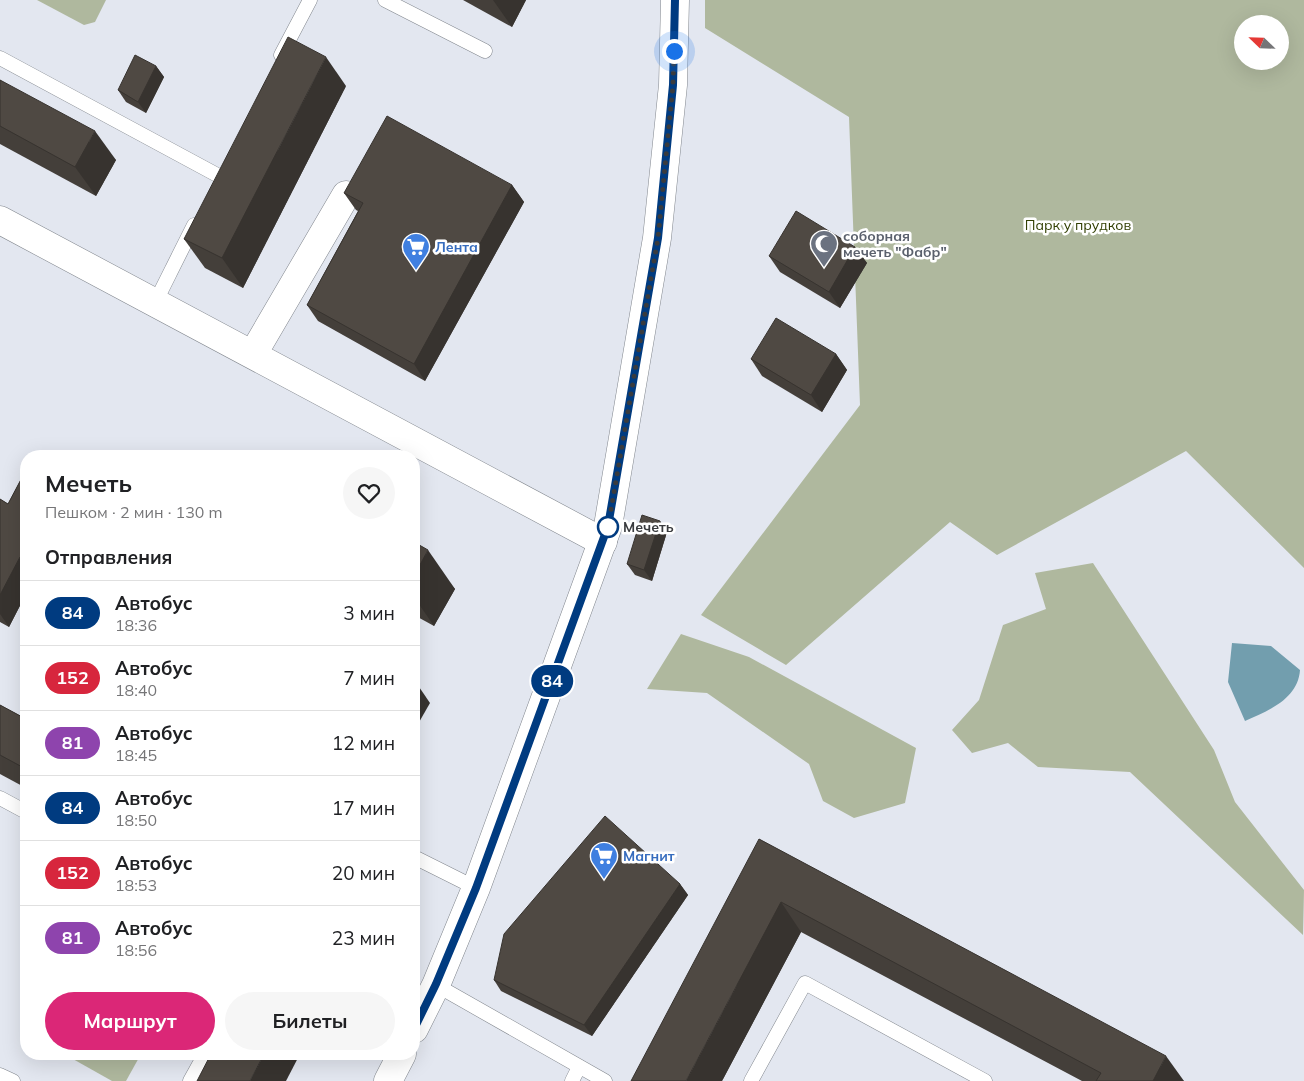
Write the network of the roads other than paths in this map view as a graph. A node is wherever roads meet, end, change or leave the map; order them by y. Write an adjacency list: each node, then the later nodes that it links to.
1 (310, 0): 6 (lane)
2 (386, 0): 4 (lane)
3 (675, 0): 13 (street)
4 (485, 51)
5 (0, 58): 7 (lane)
6 (274, 70)
7 (219, 176)
8 (346, 195): 12 (street)
9 (201, 212): 11 (lane)
10 (0, 220): 11 (street)
11 (155, 303): 12 (street)
12 (252, 354): 13 (street)
13 (603, 542): 17 (street)
14 (0, 798): 15 (lane)
15 (20, 809)
16 (420, 859): 17 (lane)
17 (476, 888): 18 (street)
18 (436, 984): 19 (street); 22 (lane)
19 (420, 1017)
20 (202, 1060): 25 (lane)
21 (399, 1060): 26 (street)
22 (579, 1067): 27 (lane); 28 (lane)
23 (0, 1075): 24 (lane)
24 (13, 1081)
25 (190, 1081)
26 (388, 1081)
27 (572, 1081)
28 (605, 1081)
29 (751, 1081): 30 (lane)
30 (985, 1081)

